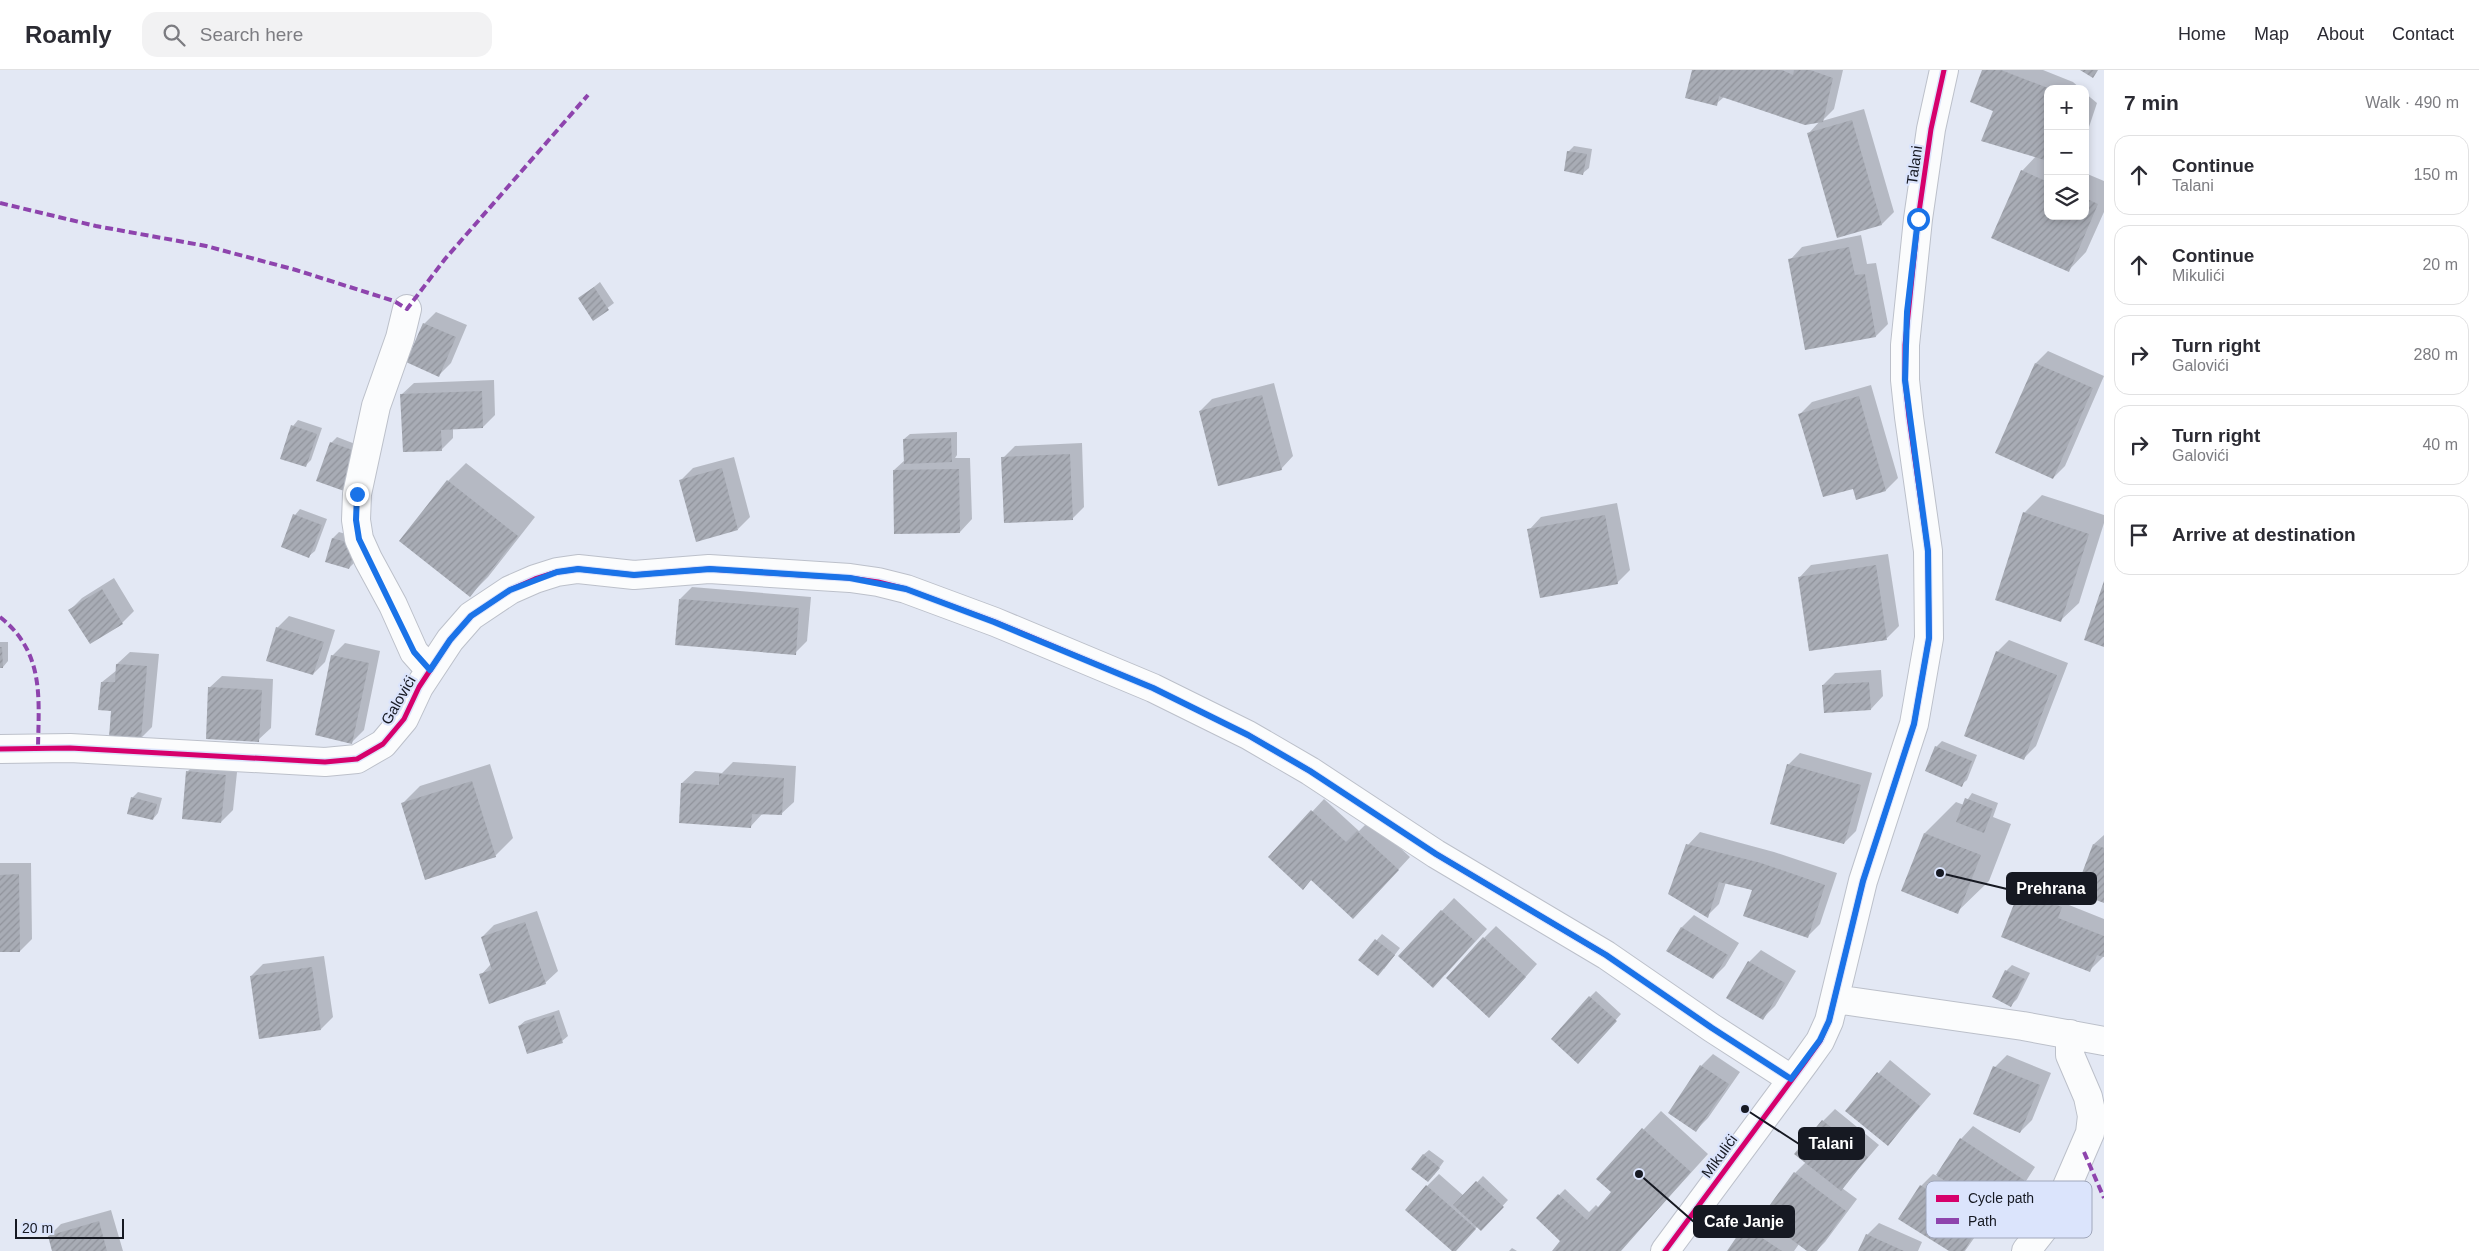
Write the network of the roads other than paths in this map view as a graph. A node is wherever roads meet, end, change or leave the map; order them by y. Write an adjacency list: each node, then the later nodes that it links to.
1 (1944, 70): 5 (street, Talani)
2 (407, 309): 3 (street, Galovići)
3 (430, 670): 4 (street, Galovići); 8 (street, Galovići)
4 (0, 749)
5 (1835, 999): 6 (street); 8 (street, Mikulići)
6 (2070, 1034): 7 (street); 9 (street)
7 (2104, 1041)
8 (1791, 1079): 11 (street, Mikulići)
9 (2069, 1181)
10 (2036, 1238): 12 (street)
11 (1665, 1251)
12 (2026, 1251)

